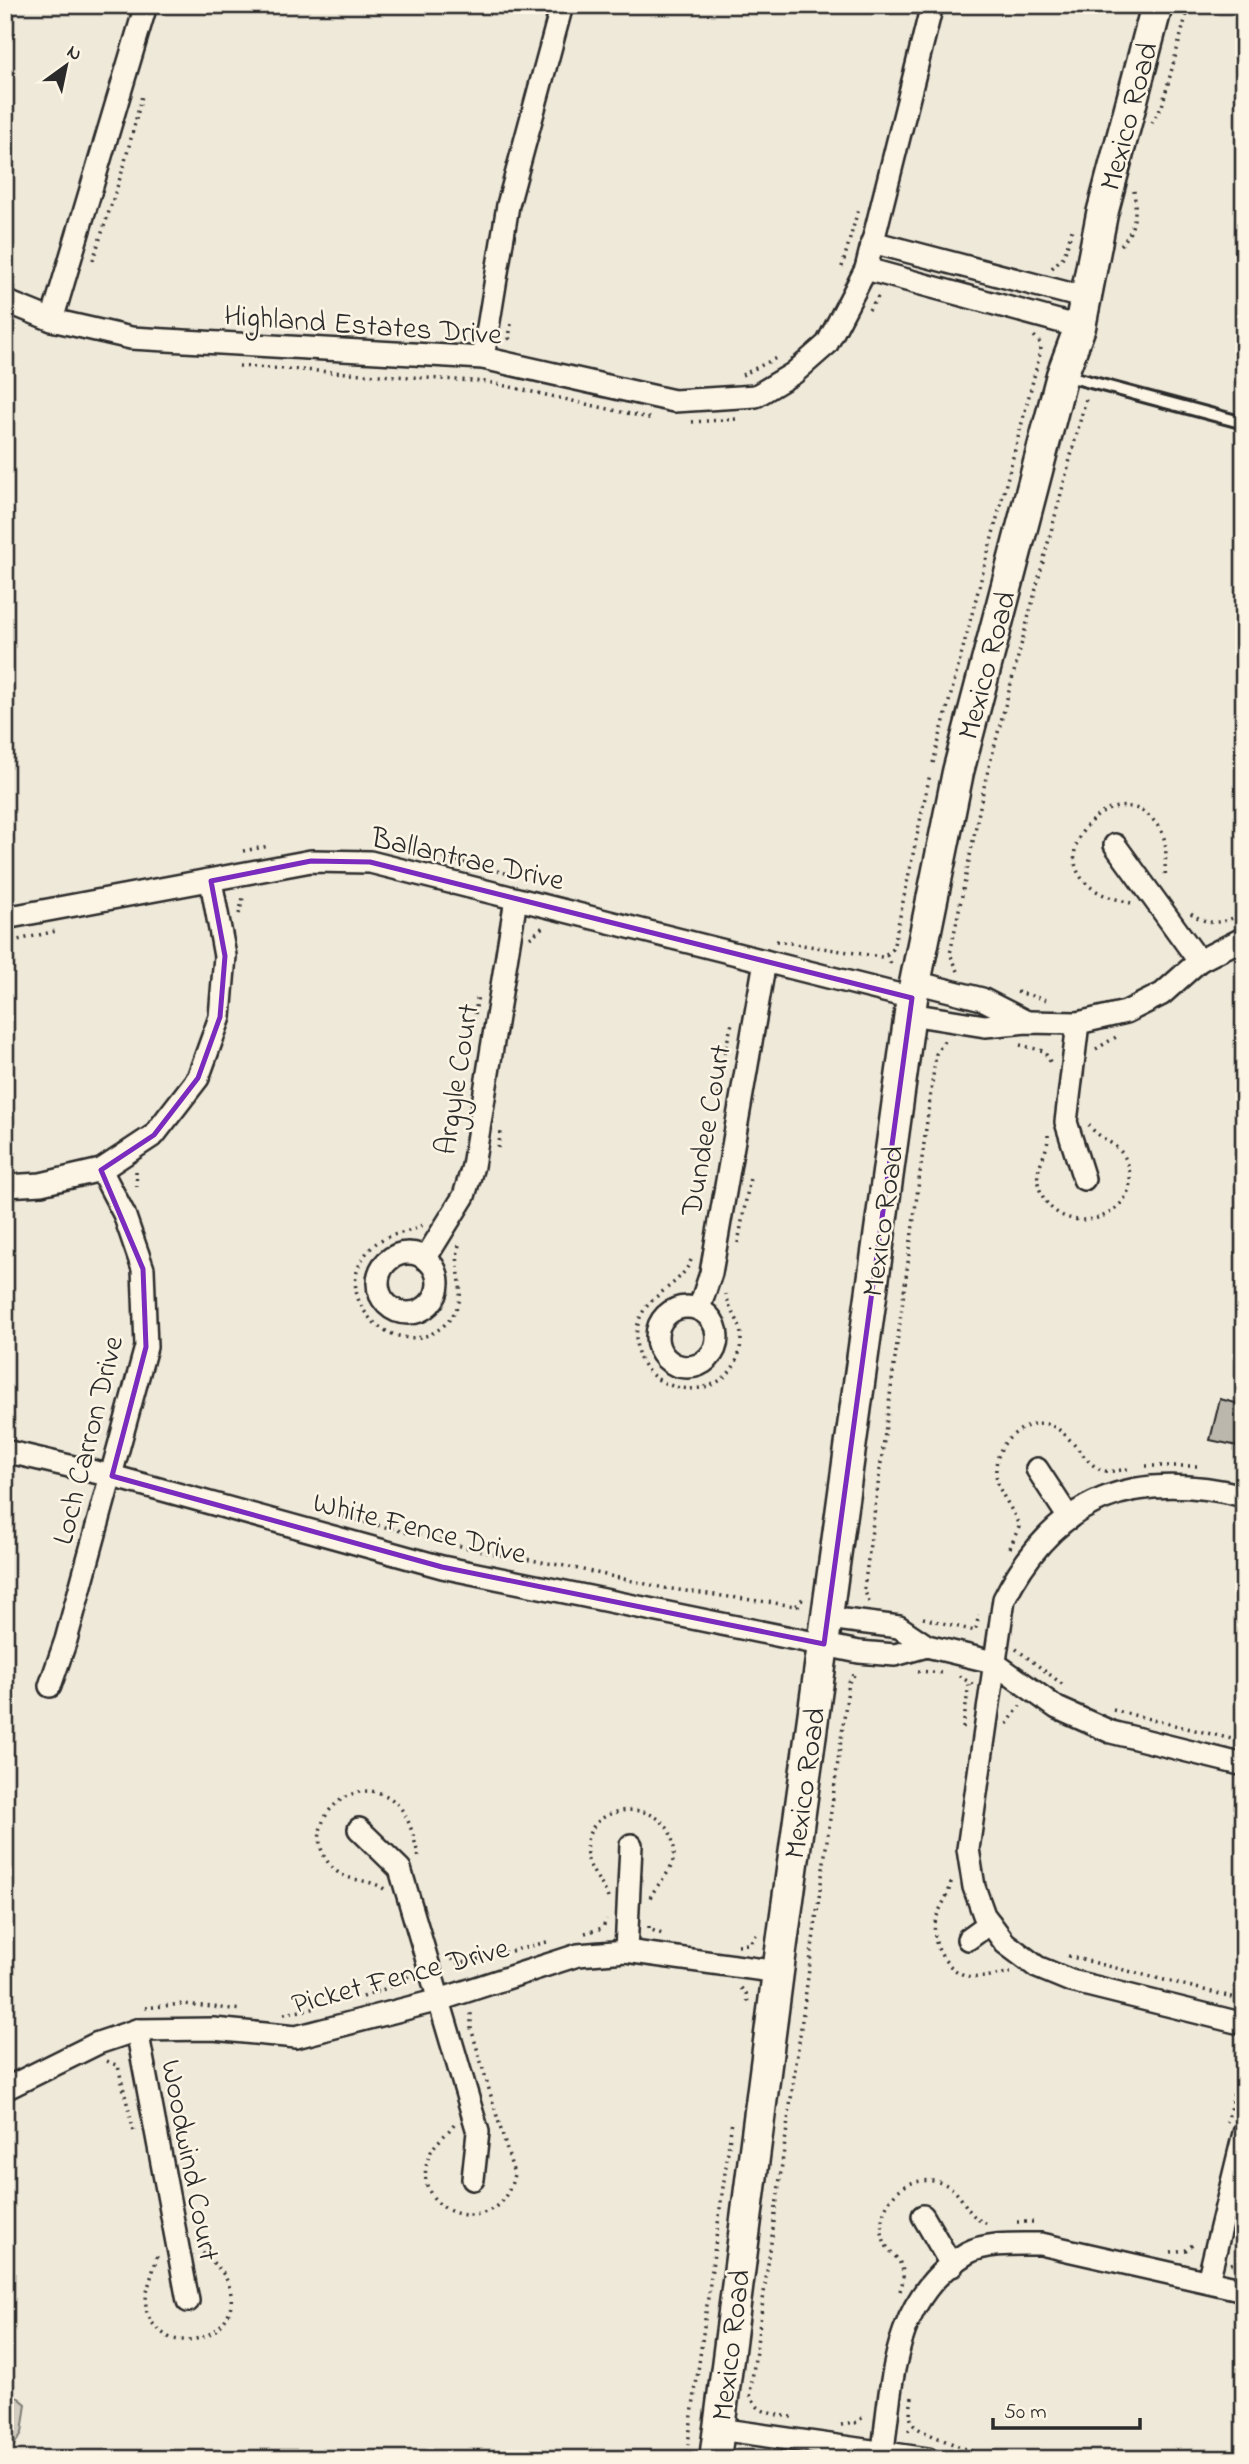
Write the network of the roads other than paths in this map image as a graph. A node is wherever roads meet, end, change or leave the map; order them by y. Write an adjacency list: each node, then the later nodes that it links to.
1 (146, 5): 9 (street)
2 (562, 5): 10 (street)
3 (932, 5): 5 (street, Highland Estates Drive)
4 (1157, 5): 8 (street, Mexico Road)
5 (872, 242): 6 (street, Highland Estates Drive); 8 (street)
6 (866, 269): 8 (street); 10 (street, Highland Estates Drive)
7 (5, 301): 9 (street, Highland Estates Drive)
8 (1083, 313): 11 (street, Mexico Road)
9 (52, 320): 10 (street, Highland Estates Drive)
10 (483, 358)
11 (1062, 375): 12 (lane); 20 (street, Mexico Road)
12 (1244, 424)
13 (1115, 845): 19 (street)
14 (211, 881): 15 (street, Ballantrae Drive); 16 (street, Ballantrae Drive); 23 (street)
15 (516, 899): 18 (street, Ballantrae Drive); 26 (street, Argyle Court)
16 (5, 918)
17 (1244, 938): 19 (street)
18 (765, 961): 20 (street, Ballantrae Drive); 27 (street, Dundee Court)
19 (1199, 961): 22 (street)
20 (913, 998): 21 (street); 21 (street); 33 (street, Mexico Road)
21 (1027, 1021): 22 (street)
22 (1078, 1023): 24 (street)
23 (101, 1170): 25 (street); 30 (street, Loch Carron Drive)
24 (1084, 1179)
25 (5, 1186)
26 (425, 1259)
27 (699, 1308)
28 (5, 1451): 30 (street, White Fence Drive)
29 (1037, 1469): 32 (street)
30 (112, 1476): 33 (street, White Fence Drive); 36 (street, Loch Carron Drive)
31 (1244, 1496): 32 (street)
32 (1069, 1518): 35 (street)
33 (817, 1624): 34 (street); 34 (street); 43 (street, Mexico Road)
34 (927, 1646): 35 (street)
35 (993, 1661): 37 (street); 40 (street)
36 (50, 1686)
37 (1244, 1765)
38 (359, 1829): 44 (street)
39 (631, 1845): 42 (street)
40 (990, 1923): 41 (street); 46 (street)
41 (968, 1939)
42 (626, 1951): 43 (street, Picket Fence Drive); 44 (street, Picket Fence Drive)
43 (778, 1972): 55 (street, Mexico Road)
44 (439, 2000): 45 (street, Picket Fence Drive); 49 (street)
45 (135, 2021): 47 (street, Picket Fence Drive); 54 (street, Woodwind Court)
46 (1244, 2024)
47 (5, 2090)
48 (1235, 2130): 52 (street)
49 (473, 2179)
50 (922, 2216): 51 (street)
51 (952, 2266): 52 (street); 56 (street)
52 (1208, 2281): 53 (street)
53 (1244, 2290)
54 (188, 2301)
55 (719, 2429): 56 (street); 57 (street, Mexico Road)
56 (883, 2456): 58 (street)
57 (715, 2459)
58 (928, 2459)

